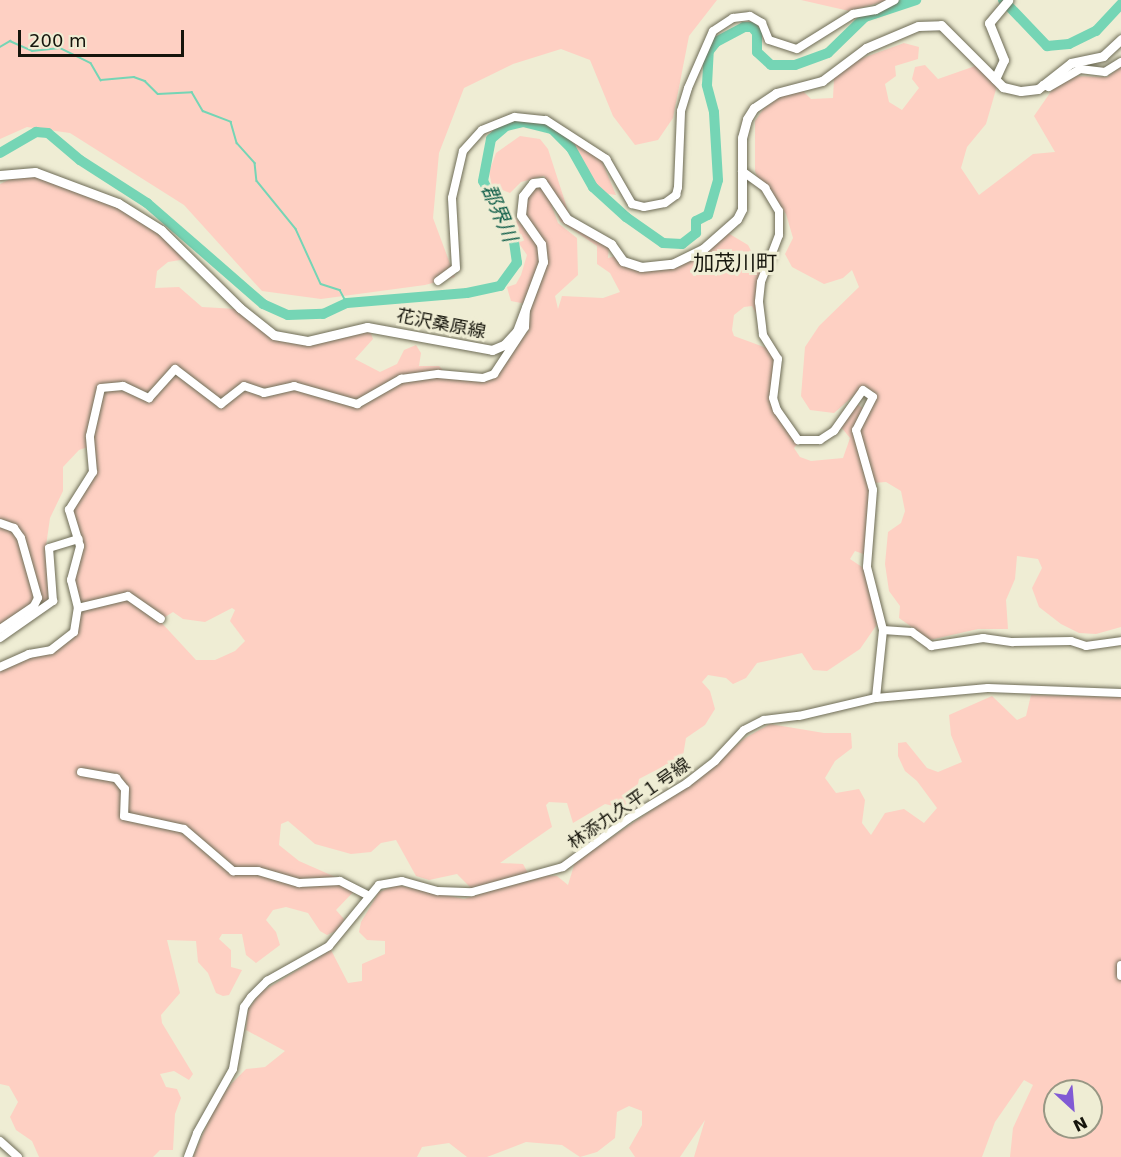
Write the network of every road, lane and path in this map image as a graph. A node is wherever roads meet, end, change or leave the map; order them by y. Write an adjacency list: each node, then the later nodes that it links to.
1 (895, 0): 9 (street)
2 (1008, 0): 5 (main road)
3 (1121, 39): 6 (main road)
4 (1121, 62): 6 (street)
5 (995, 79): 6 (main road); 7 (main road, 花沢桑原線)
6 (1043, 86)
7 (742, 171): 10 (main road, 花沢桑原線); 16 (street)
8 (0, 175): 10 (main road, 花沢桑原線)
9 (438, 281)
10 (526, 308): 12 (street)
11 (0, 523): 15 (street)
12 (79, 539): 13 (street); 17 (street)
13 (78, 608): 14 (street); 19 (street)
14 (161, 620)
15 (0, 629)
16 (883, 630): 18 (street); 21 (street)
17 (0, 638)
18 (1121, 641)
19 (0, 667)
20 (1121, 693): 21 (street, 林添九久平１号線)
21 (876, 698): 23 (street, 林添九久平１号線)
22 (81, 772): 23 (street)
23 (368, 895): 28 (street, 林添九久平１号線)
24 (1121, 965): 25 (street)
25 (1121, 976)
26 (0, 1141): 27 (street)
27 (18, 1157)
28 (188, 1157)

